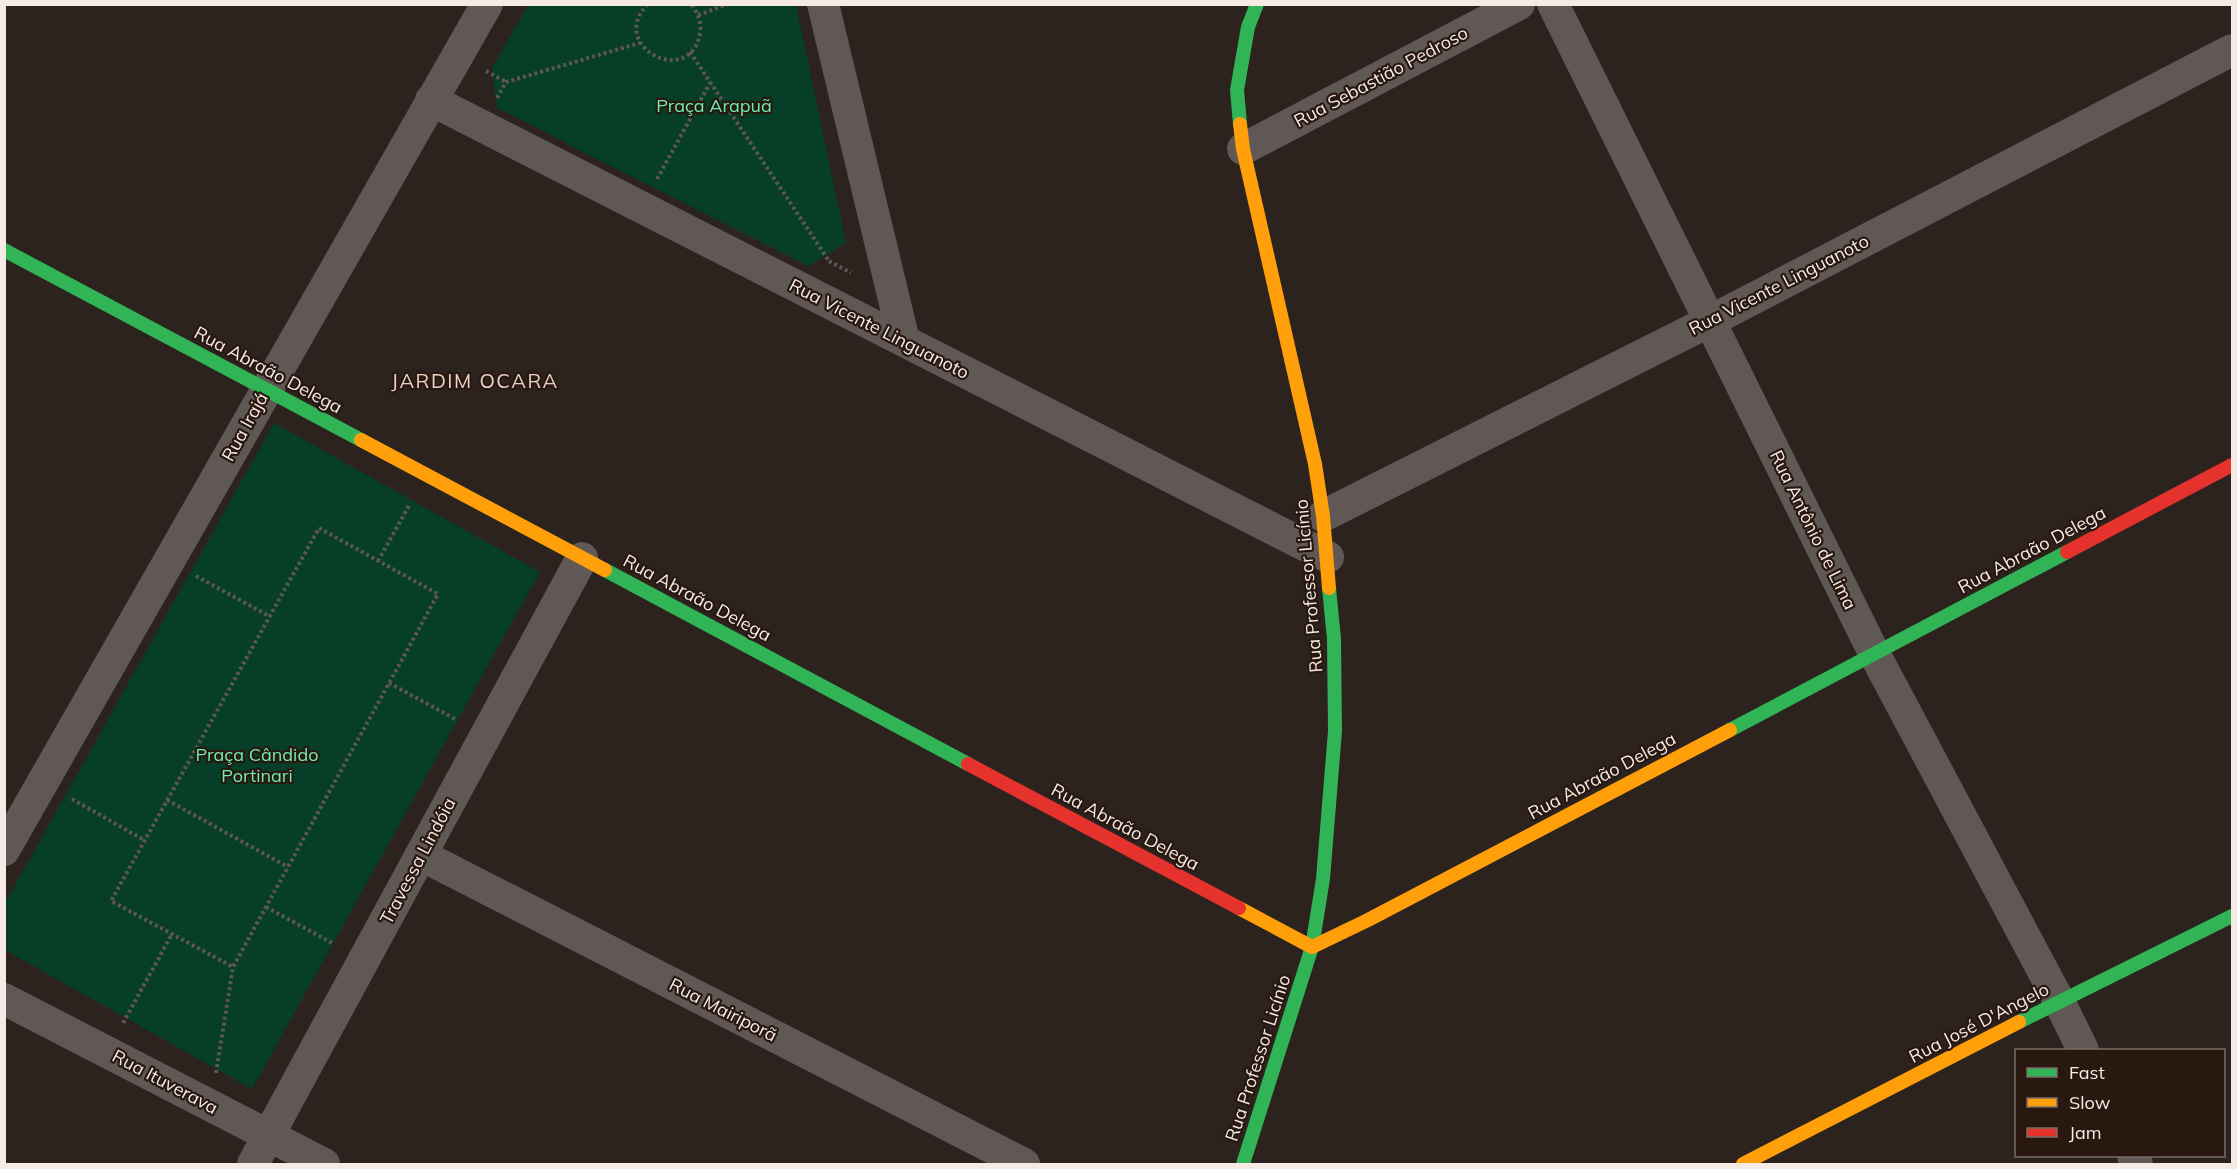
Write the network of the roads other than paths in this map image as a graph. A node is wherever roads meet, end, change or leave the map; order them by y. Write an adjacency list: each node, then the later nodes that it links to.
1 (486, 4): 7 (street, Rua Irajá)
2 (823, 4): 11 (street)
3 (1257, 4): 8 (street, Rua Professor Licínio)
4 (1519, 4): 8 (street, Rua Sebastião Pedroso)
5 (1553, 4): 10 (street, Rua Antônio de Lima)
6 (2232, 50): 10 (street, Rua Vicente Linguanoto)
7 (431, 100): 11 (street, Rua Vicente Linguanoto); 12 (street, Rua Irajá)
8 (1243, 149): 14 (street, Rua Professor Licínio)
9 (4, 250): 12 (street, Rua Abraão Delega)
10 (1710, 321): 14 (street, Rua Vicente Linguanoto); 17 (street, Rua Antônio de Lima)
11 (904, 341): 15 (street, Rua Vicente Linguanoto)
12 (266, 389): 16 (street, Rua Abraão Delega); 18 (street, Rua Irajá)
13 (2232, 465): 17 (street, Rua Abraão Delega)
14 (1323, 516): 15 (street, Rua Professor Licínio)
15 (1328, 557): 21 (street, Rua Professor Licínio)
16 (582, 558): 19 (street, Travessa Lindóia); 21 (street, Rua Abraão Delega)
17 (1874, 653): 21 (street, Rua Abraão Delega); 23 (street, Rua Antônio de Lima)
18 (4, 850)
19 (421, 855): 25 (street, Travessa Lindóia); 28 (street, Rua Mairiporã)
20 (2232, 916): 23 (street, Rua José D'Angelo)
21 (1312, 947): 29 (street, Rua Professor Licínio)
22 (4, 999): 25 (street, Rua Ituverava)
23 (2060, 1001): 24 (street, Rua Antônio de Lima); 30 (street, Rua José D'Angelo)
24 (2083, 1049)
25 (269, 1136): 26 (street, Travessa Lindóia); 27 (street, Rua Ituverava)
26 (253, 1164)
27 (324, 1164)
28 (1024, 1164)
29 (1243, 1164)
30 (1743, 1164)

